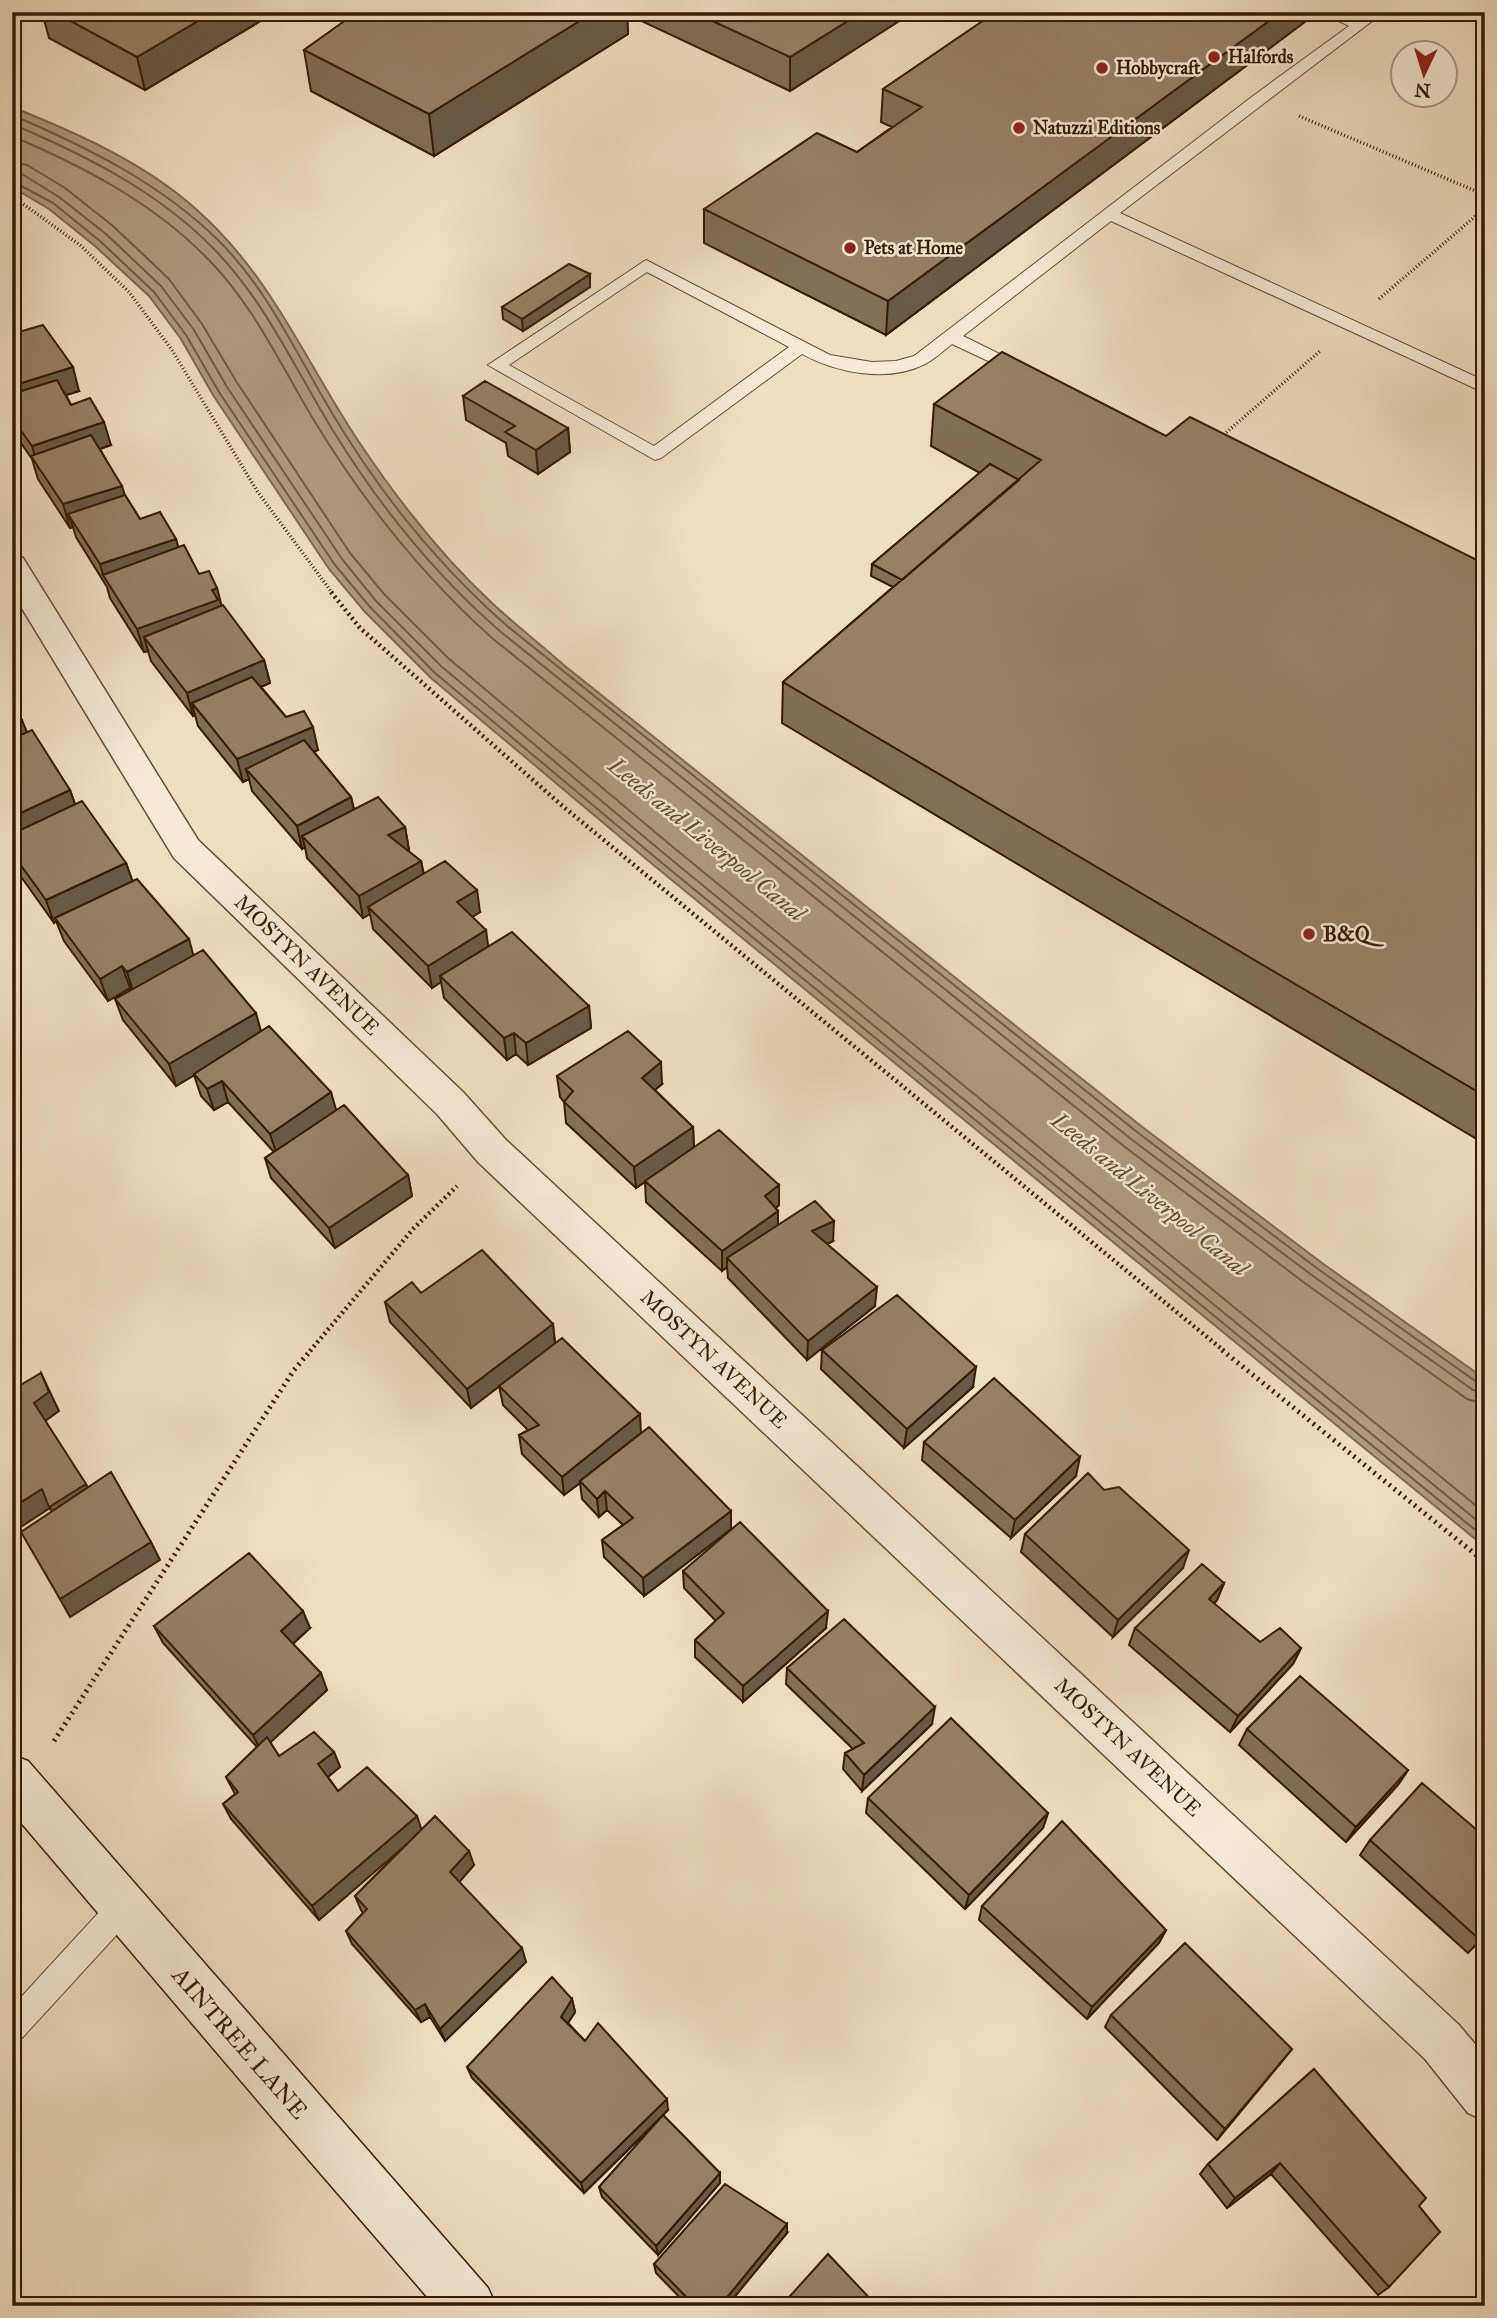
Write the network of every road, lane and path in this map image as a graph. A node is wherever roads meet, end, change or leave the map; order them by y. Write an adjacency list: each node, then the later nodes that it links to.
1 (1328, 12): 3 (lane)
2 (1377, 12): 3 (lane)
3 (1360, 25): 4 (lane)
4 (1258, 99): 5 (path); 7 (lane)
5 (1485, 195)
6 (12, 196): 14 (path)
7 (1109, 214): 8 (lane); 11 (lane)
8 (952, 337): 9 (lane); 10 (lane)
9 (800, 347): 9 (lane)
10 (1032, 377)
11 (1485, 388)
12 (12, 566): 13 (street, MOSTYN AVENUE)
13 (492, 1151): 15 (path); 18 (street, MOSTYN AVENUE)
14 (1485, 1562)
15 (17, 1784): 16 (street, AINTREE LANE)
16 (123, 1907): 17 (lane); 19 (street, AINTREE LANE)
17 (12, 2028)
18 (1485, 2096)
19 (470, 2306)

